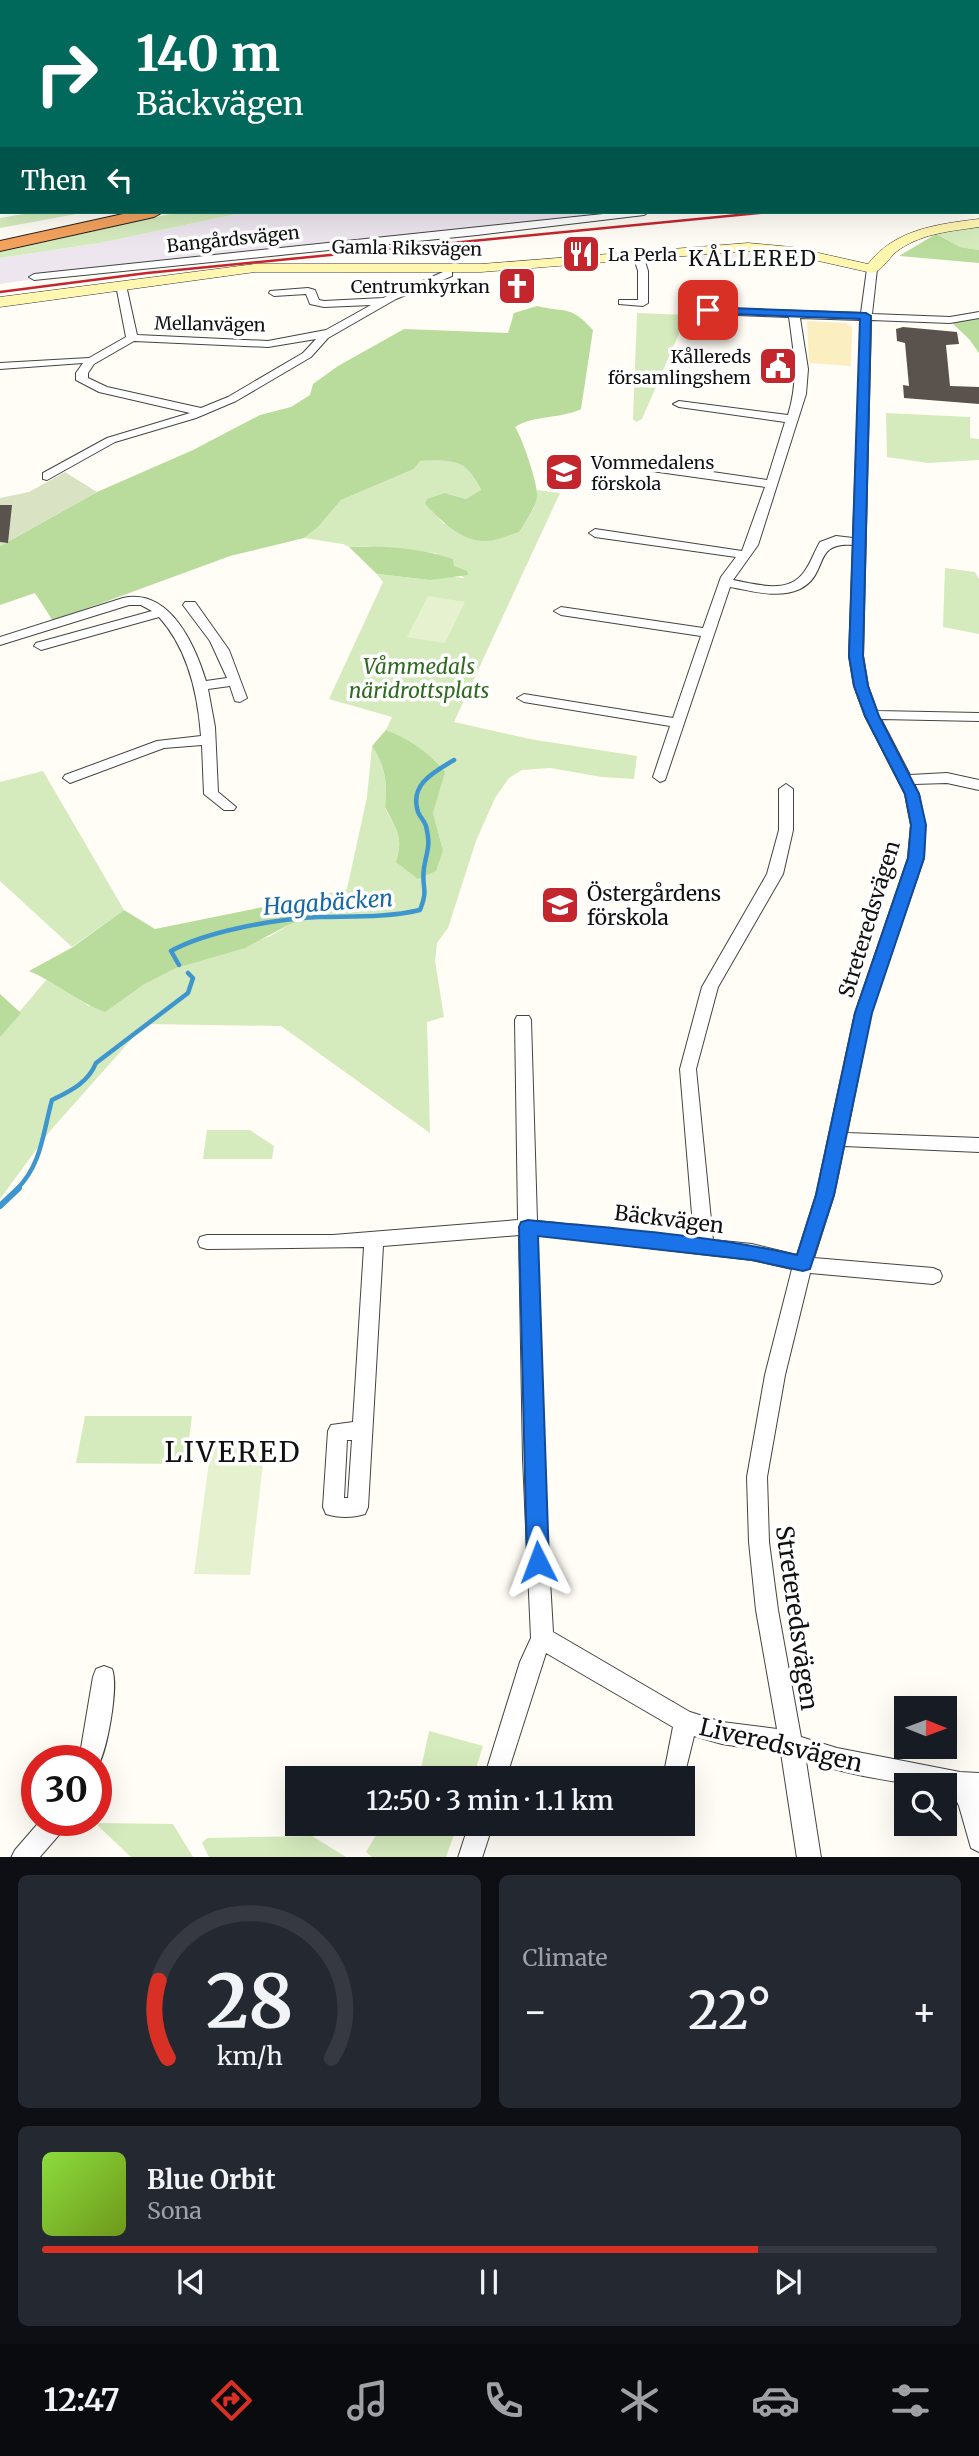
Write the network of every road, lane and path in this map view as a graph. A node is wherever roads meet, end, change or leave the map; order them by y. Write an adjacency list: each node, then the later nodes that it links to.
1 (336, 0): 2 (street)
2 (399, 0)
3 (104, 214): 7 (highway)
4 (145, 214): 8 (highway)
5 (627, 214): 13 (street, Bangårdsvägen)
6 (979, 223): 11 (street)
7 (0, 235)
8 (0, 246)
9 (638, 255): 10 (street, Gamla Riksvägen); 12 (street, Gamla Riksvägen); 20 (street)
10 (815, 256): 11 (street, Gamla Riksvägen); 15 (street, Gamla Riksvägen)
11 (872, 269): 15 (street, Streteredsvägen)
12 (449, 270): 14 (street, Gamla Riksvägen); 18 (street)
13 (34, 277)
14 (121, 285): 19 (street, Gamla Riksvägen); 25 (street)
15 (869, 287): 23 (street, Streteredsvägen)
16 (274, 293): 18 (street)
17 (706, 298): 21 (street)
18 (384, 301): 24 (street)
19 (0, 302)
20 (623, 302)
21 (794, 313): 23 (street); 30 (street)
22 (979, 315): 23 (street)
23 (866, 316): 35 (street, Streteredsvägen)
24 (329, 333): 25 (street, Mellanvägen); 29 (street)
25 (132, 338): 26 (street)
26 (90, 362): 27 (street); 29 (street)
27 (0, 366)
28 (679, 404): 30 (street)
29 (204, 412): 32 (street)
30 (791, 419): 33 (street)
31 (623, 463): 33 (street)
32 (47, 476)
33 (771, 484): 36 (street)
34 (595, 533): 36 (street)
35 (859, 542): 37 (street); 48 (street, Streteredsvägen)
36 (745, 555): 37 (street)
37 (725, 582): 41 (street)
38 (190, 605): 44 (street)
39 (561, 611): 41 (street)
40 (161, 612): 42 (street); 43 (street); 45 (street)
41 (707, 634): 50 (street)
42 (0, 641)
43 (41, 646)
44 (235, 681): 45 (street); 46 (street)
45 (202, 686): 51 (street)
46 (240, 698)
47 (524, 698): 50 (street)
48 (872, 716): 49 (street); 54 (street, Streteredsvägen)
49 (979, 717)
50 (677, 723): 52 (street)
51 (208, 740): 53 (street); 57 (street)
52 (660, 777)
53 (70, 778)
54 (907, 780): 55 (street); 59 (street, Streteredsvägen)
55 (979, 785)
56 (786, 789): 64 (street)
57 (229, 807)
58 (523, 1020): 61 (street)
59 (836, 1139): 60 (street); 65 (street, Streteredsvägen)
60 (979, 1145)
61 (528, 1227): 62 (street, Bäckvägen); 64 (street, Bäckvägen); 68 (street)
62 (374, 1238): 63 (street, Bäckvägen); 67 (street)
63 (207, 1242)
64 (704, 1246): 65 (street, Bäckvägen)
65 (803, 1264): 66 (street); 71 (street, Streteredsvägen)
66 (933, 1276)
67 (362, 1431)
68 (542, 1638): 70 (street, Liveredsvägen); 73 (street)
69 (104, 1677): 72 (street)
70 (685, 1722): 71 (street, Liveredsvägen); 74 (street, Liveredsvägen)
71 (791, 1744): 75 (street, Liveredsvägen); 81 (street, Streteredsvägen)
72 (94, 1745)
73 (499, 1766)
74 (676, 1766)
75 (969, 1784): 78 (street, Liveredsvägen)
76 (42, 1836): 79 (street)
77 (477, 1836): 80 (street)
78 (979, 1840)
79 (23, 1857)
80 (470, 1857)
81 (809, 1857)

